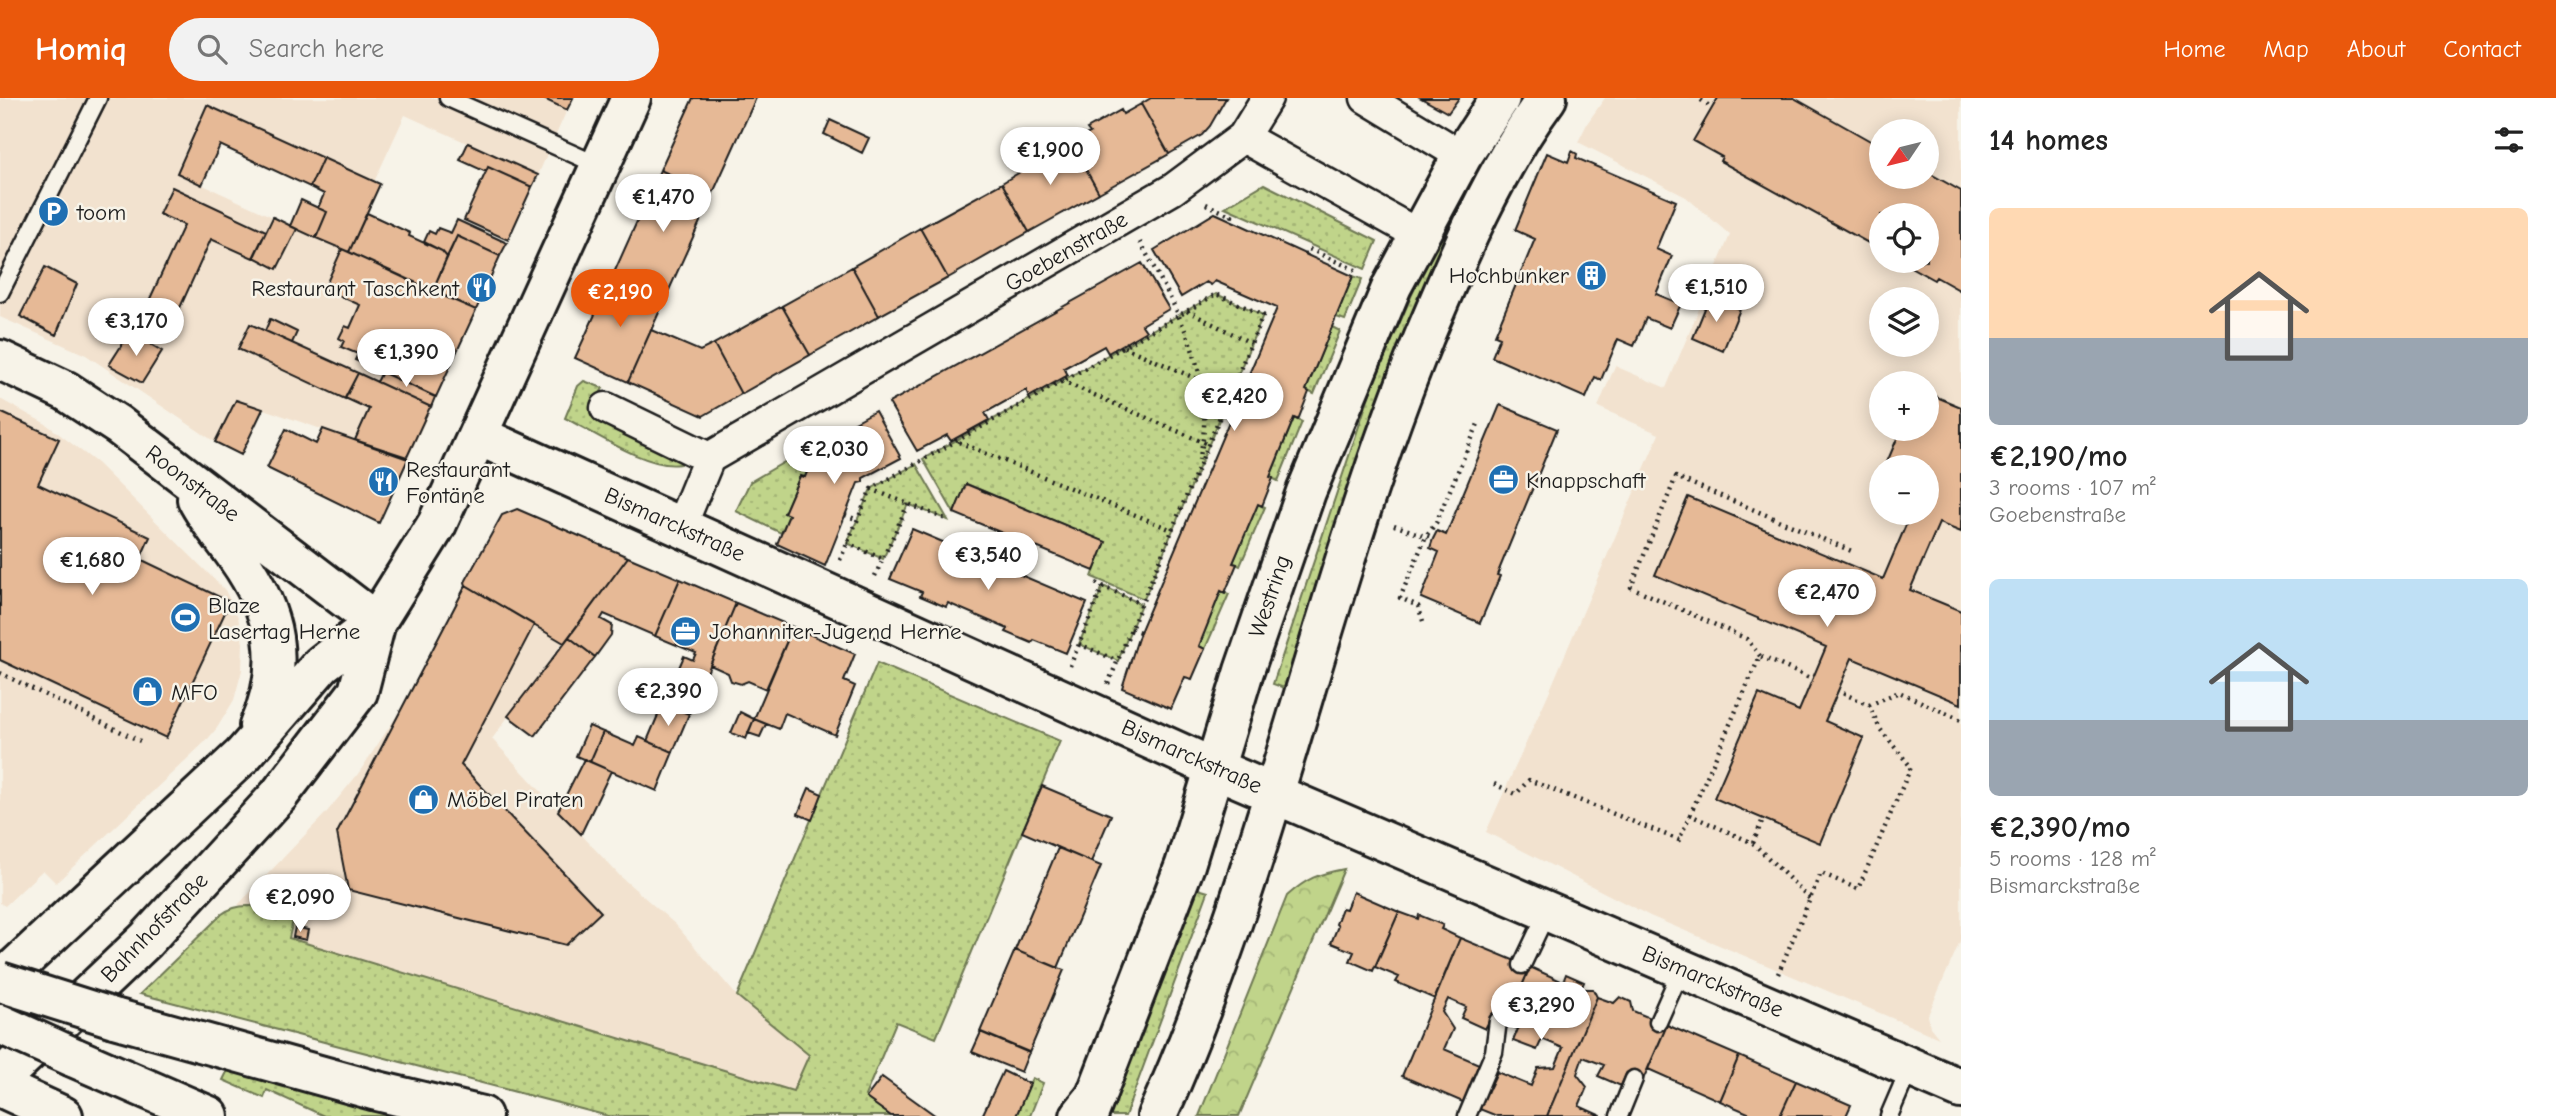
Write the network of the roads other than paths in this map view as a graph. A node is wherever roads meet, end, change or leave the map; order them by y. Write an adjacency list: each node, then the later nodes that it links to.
1 (99, 98): 12 (lane)
2 (448, 98): 10 (lane)
3 (631, 98): 10 (main road, Bahnhofstraße)
4 (1267, 98): 8 (street)
5 (1366, 98): 9 (street)
6 (1500, 98): 9 (main road, Westring)
7 (1547, 98): 22 (main road)
8 (1243, 137): 11 (street); 16 (street, Goebenstraße)
9 (1462, 156): 11 (main road, Westring)
10 (600, 166): 15 (main road, Bahnhofstraße)
11 (1419, 235): 21 (main road, Westring)
12 (0, 293)
13 (0, 360): 17 (main road, Roonstraße)
14 (606, 408): 16 (street)
15 (479, 436): 18 (main road, Bismarckstraße); 19 (main road, Bahnhofstraße)
16 (709, 458): 18 (street)
17 (185, 476): 19 (main road, Roonstraße); 20 (main road)
18 (681, 526): 21 (main road, Bismarckstraße)
19 (376, 622): 20 (main road, Bahnhofstraße); 24 (main road, Bahnhofstraße)
20 (243, 755): 23 (main road, Bahnhofstraße)
21 (1214, 768): 22 (main road, Bismarckstraße); 36 (main road, Westring)
22 (1273, 791): 25 (main road, Bismarckstraße); 40 (main road)
23 (179, 815): 24 (main road); 28 (main road, Bahnhofstraße)
24 (209, 869): 34 (main road, Bahnhofstraße)
25 (1548, 910): 26 (lane); 27 (main road, Bismarckstraße)
26 (1522, 965)
27 (1682, 968): 30 (lane); 32 (main road, Bismarckstraße)
28 (0, 982): 39 (main road, bridge)
29 (1498, 1021): 41 (lane)
30 (1658, 1022)
31 (0, 1024): 38 (main road, bridge)
32 (1910, 1067): 35 (main road, Bismarckstraße); 43 (lane)
33 (1634, 1079): 42 (lane)
34 (9, 1088): 37 (main road)
35 (1961, 1089)
36 (1088, 1109)
37 (62, 1116)
38 (209, 1116)
39 (482, 1116)
40 (1157, 1116)
41 (1467, 1116)
42 (1619, 1116)
43 (1889, 1116)

